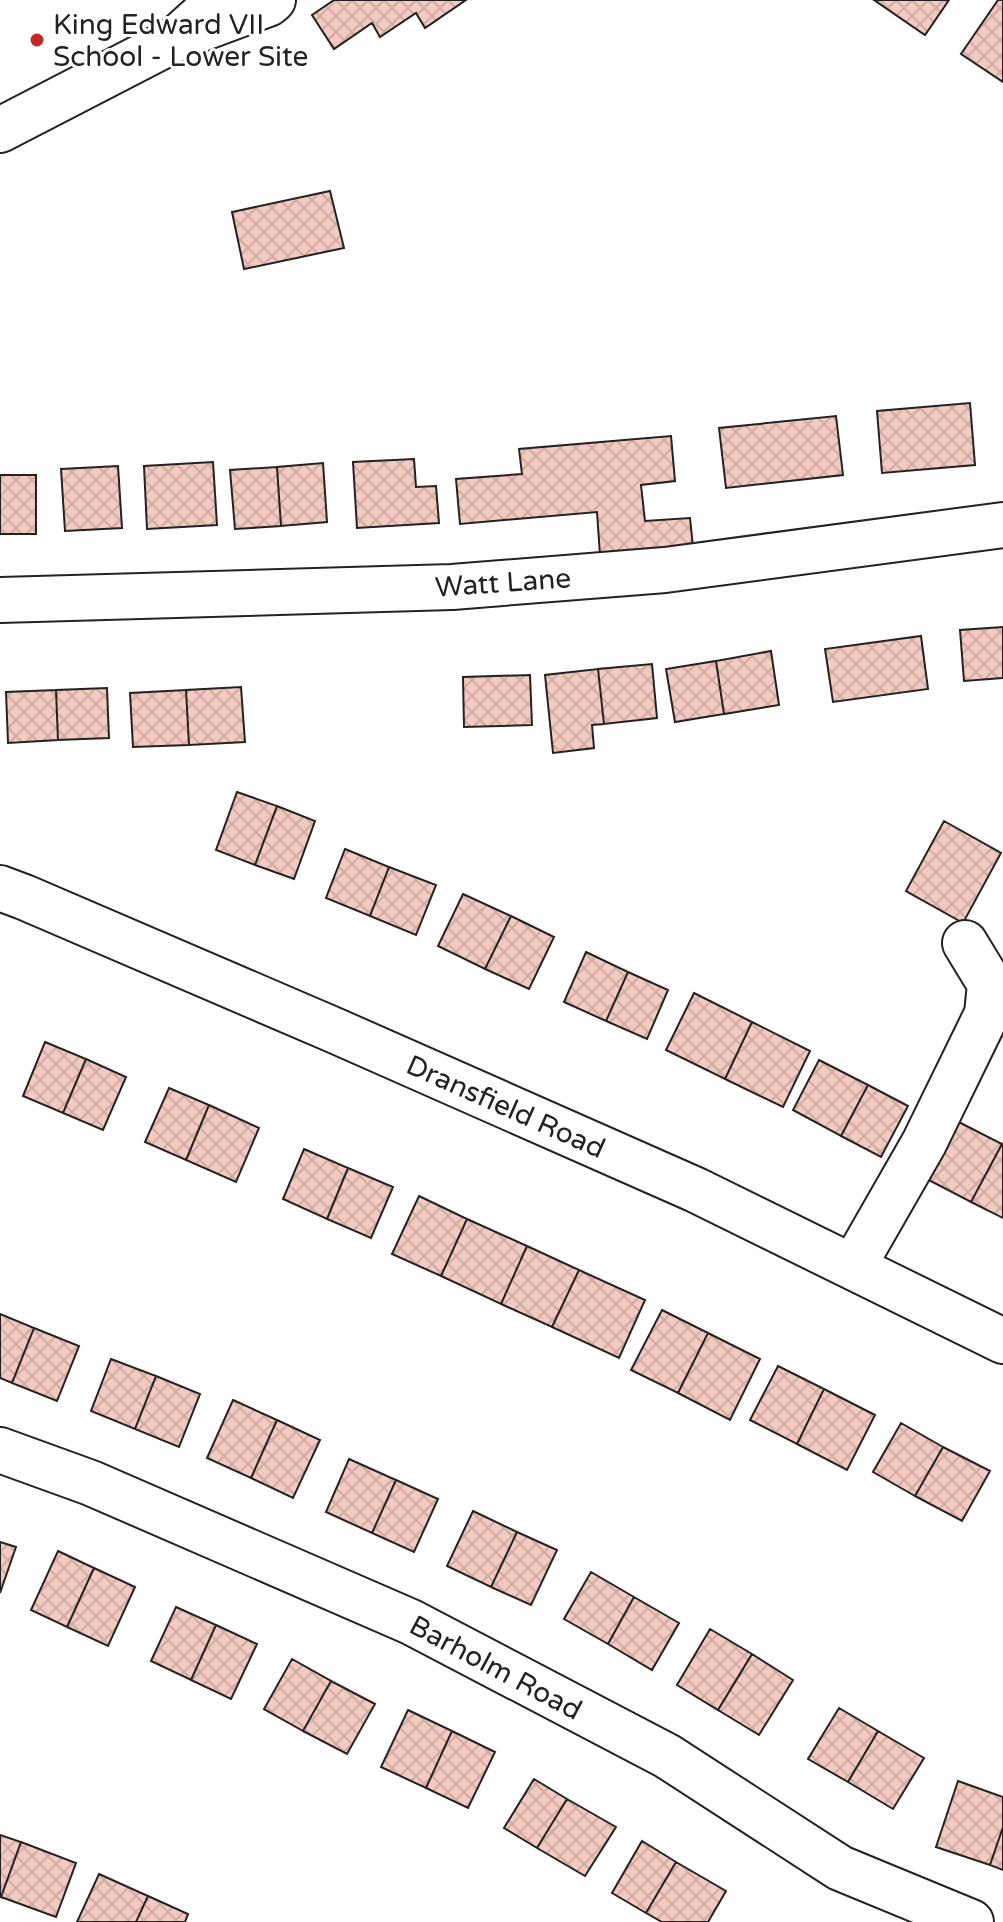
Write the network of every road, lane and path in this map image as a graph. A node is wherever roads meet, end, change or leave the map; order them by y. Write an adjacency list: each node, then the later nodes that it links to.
1 (219, 0): 3 (street)
2 (273, 0): 3 (street)
3 (176, 39): 4 (street)
4 (0, 130)
5 (1003, 525): 6 (street, Watt Lane)
6 (0, 600)
7 (0, 888): 9 (street, Dransfield Road)
8 (965, 943): 9 (street)
9 (853, 1267): 10 (street, Dransfield Road)
10 (1003, 1341)
11 (0, 1450): 12 (street, Barholm Road)
12 (971, 1922)

